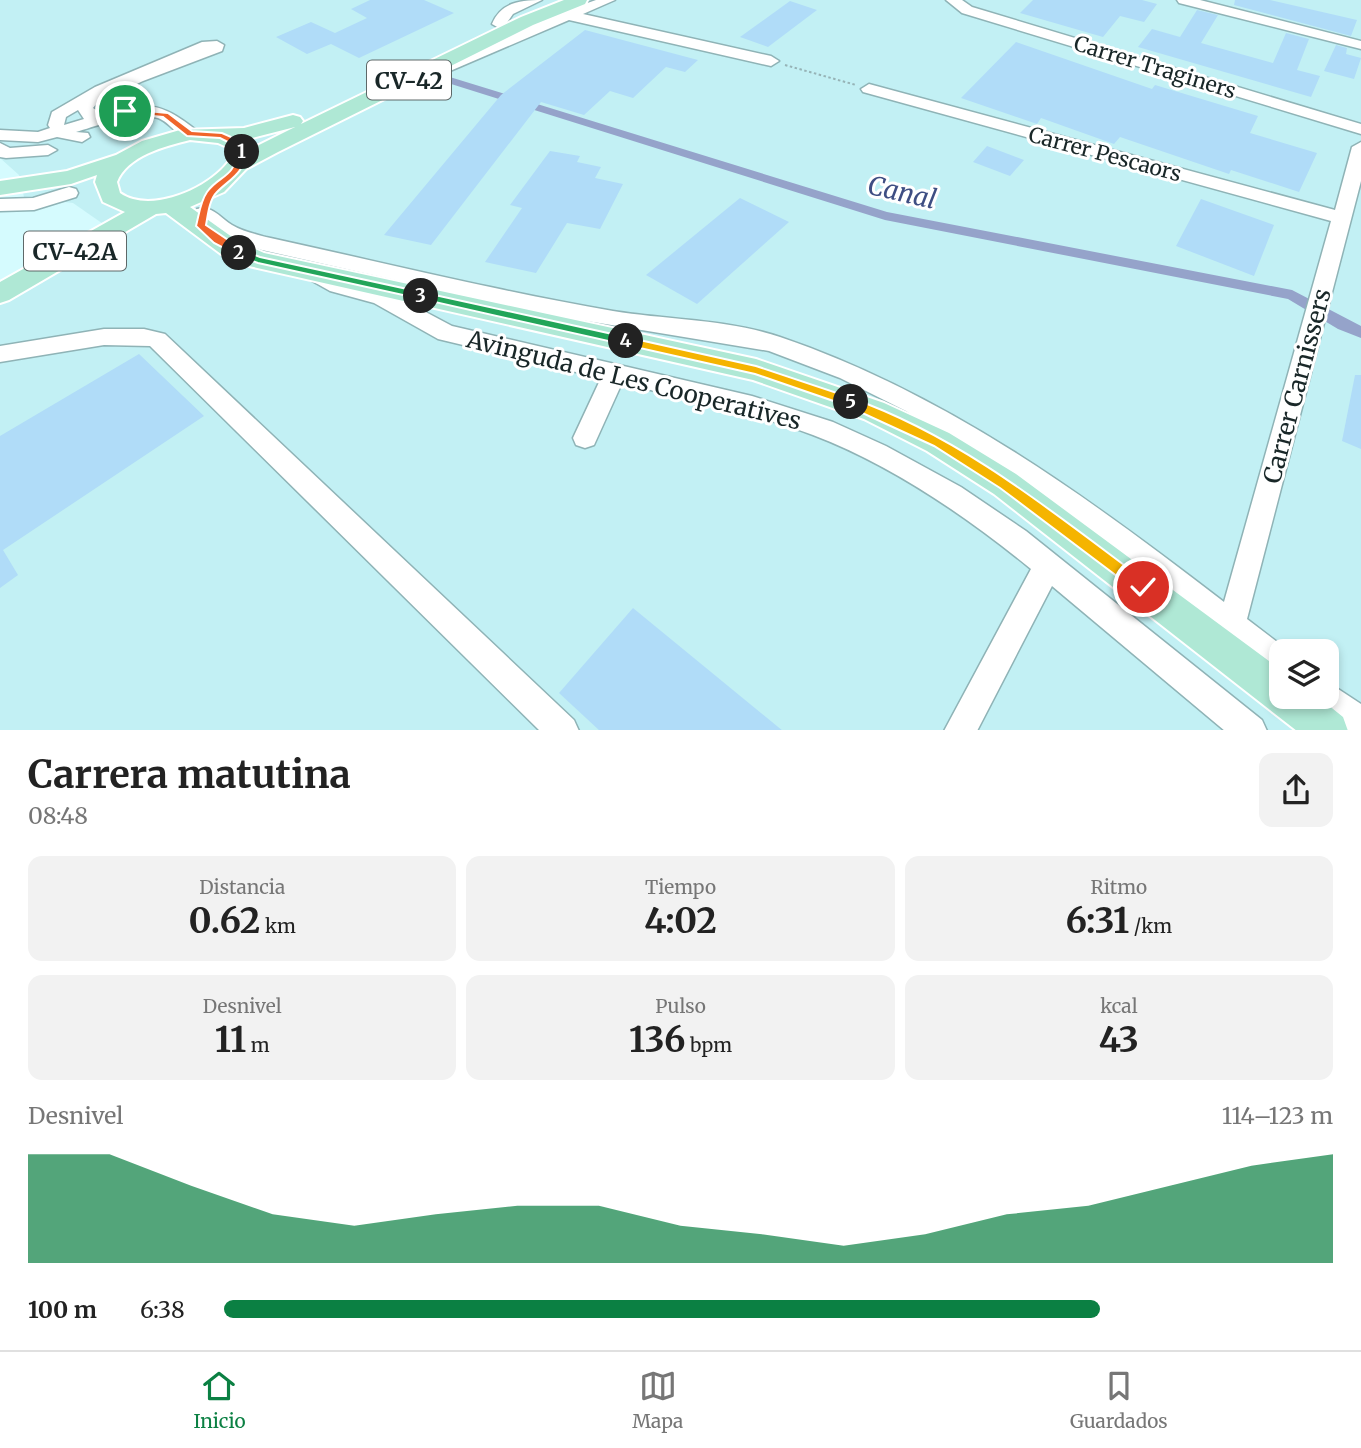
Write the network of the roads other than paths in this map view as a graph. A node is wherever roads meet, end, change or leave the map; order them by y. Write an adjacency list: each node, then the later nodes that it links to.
1 (502, 0): 2 (street)
2 (534, 0): 8 (street)
3 (552, 0): 8 (main road, CV-42)
4 (608, 0): 7 (street)
5 (953, 0): 16 (street, Carrer Traginers)
6 (1184, 0): 9 (street)
7 (573, 8): 10 (street); 26 (main road, CV-42)
8 (499, 24): 20 (main road, CV-42)
9 (1361, 45)
10 (771, 61)
11 (164, 74): 14 (street)
12 (869, 89): 34 (street, Carrer Pescaors)
13 (63, 111): 15 (street); 17 (street); 18 (street)
14 (135, 112): 15 (street); 19 (street)
15 (104, 120): 17 (street)
16 (1361, 129)
17 (61, 133): 18 (street); 21 (street)
18 (0, 134)
19 (190, 134): 20 (main road, CV-42); 22 (main road, CV-42)
20 (222, 136): 26 (main road)
21 (82, 137): 22 (street); 24 (street)
22 (153, 143): 25 (main road, CV-42)
23 (1361, 147): 34 (street, Carrer Carnissers)
24 (0, 148)
25 (124, 159): 27 (main road, CV-42); 30 (main road)
26 (241, 164): 33 (main road, CV-42)
27 (0, 188)
28 (69, 193): 29 (main road); 30 (main road); 31 (street)
29 (0, 194)
30 (111, 197): 32 (main road); 38 (main road, CV-42A)
31 (0, 205)
32 (159, 207): 33 (main road, CV-42); 33 (main road); 35 (main road, CV-42A)
33 (205, 210): 37 (main road); 47 (street)
34 (1342, 218): 36 (street, Carrer Carnissers)
35 (60, 260): 39 (main road, CV-42A); 40 (street)
36 (1328, 268): 47 (street, Carrer Carnissers)
37 (312, 272): 44 (street, Avinguda de Les Cooperatives); 50 (main road)
38 (0, 280)
39 (0, 294)
40 (0, 302)
41 (163, 345): 42 (street); 43 (street); 56 (street)
42 (0, 354)
43 (0, 365)
44 (616, 372): 45 (street); 46 (street, Avinguda de Les Cooperatives)
45 (586, 438)
46 (1048, 565): 57 (street); 58 (street, Avinguda de Les Cooperatives)
47 (1232, 618): 48 (street); 49 (street)
48 (1269, 641)
49 (1269, 653)
50 (1269, 684)
51 (1339, 692): 53 (street)
52 (1339, 707): 55 (street)
53 (1361, 708)
54 (1301, 709): 59 (main road)
55 (1361, 724)
56 (563, 730)
57 (960, 730)
58 (1251, 730)
59 (1329, 730)

